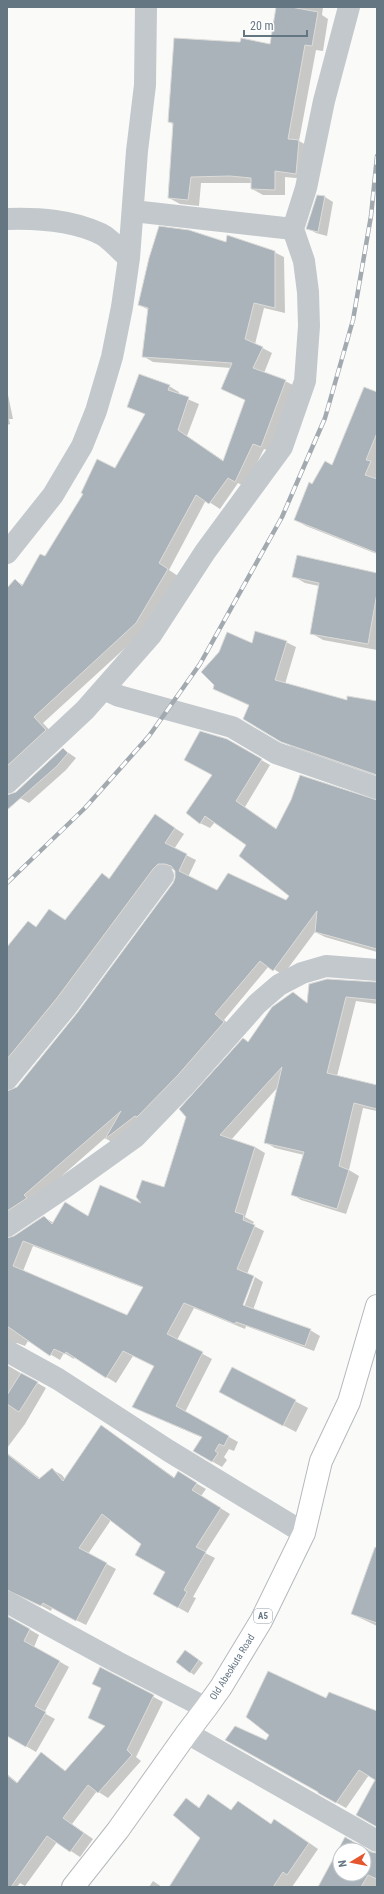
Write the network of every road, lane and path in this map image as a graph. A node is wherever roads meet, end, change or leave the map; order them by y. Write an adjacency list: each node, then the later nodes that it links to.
1 (146, 7): 3 (street)
2 (349, 7): 5 (street)
3 (133, 211): 5 (street); 6 (street)
4 (7, 219): 6 (street)
5 (293, 229): 8 (street)
6 (129, 258): 7 (street)
7 (9, 548)
8 (104, 688): 9 (street); 10 (street)
9 (7, 783)
10 (377, 788)
11 (163, 876): 13 (street)
12 (377, 970): 14 (street)
13 (7, 1079)
14 (7, 1226)
15 (377, 1306): 17 (highway, Old Abeokuta Road / A5)
16 (7, 1351): 17 (street)
17 (304, 1533): 19 (highway, Old Abeokuta Road / A5)
18 (7, 1602): 19 (street)
19 (206, 1708): 20 (highway, Old Abeokuta Road / A5)
20 (187, 1733): 21 (street); 22 (highway, Old Abeokuta Road / A5)
21 (377, 1841)
22 (74, 1887)

